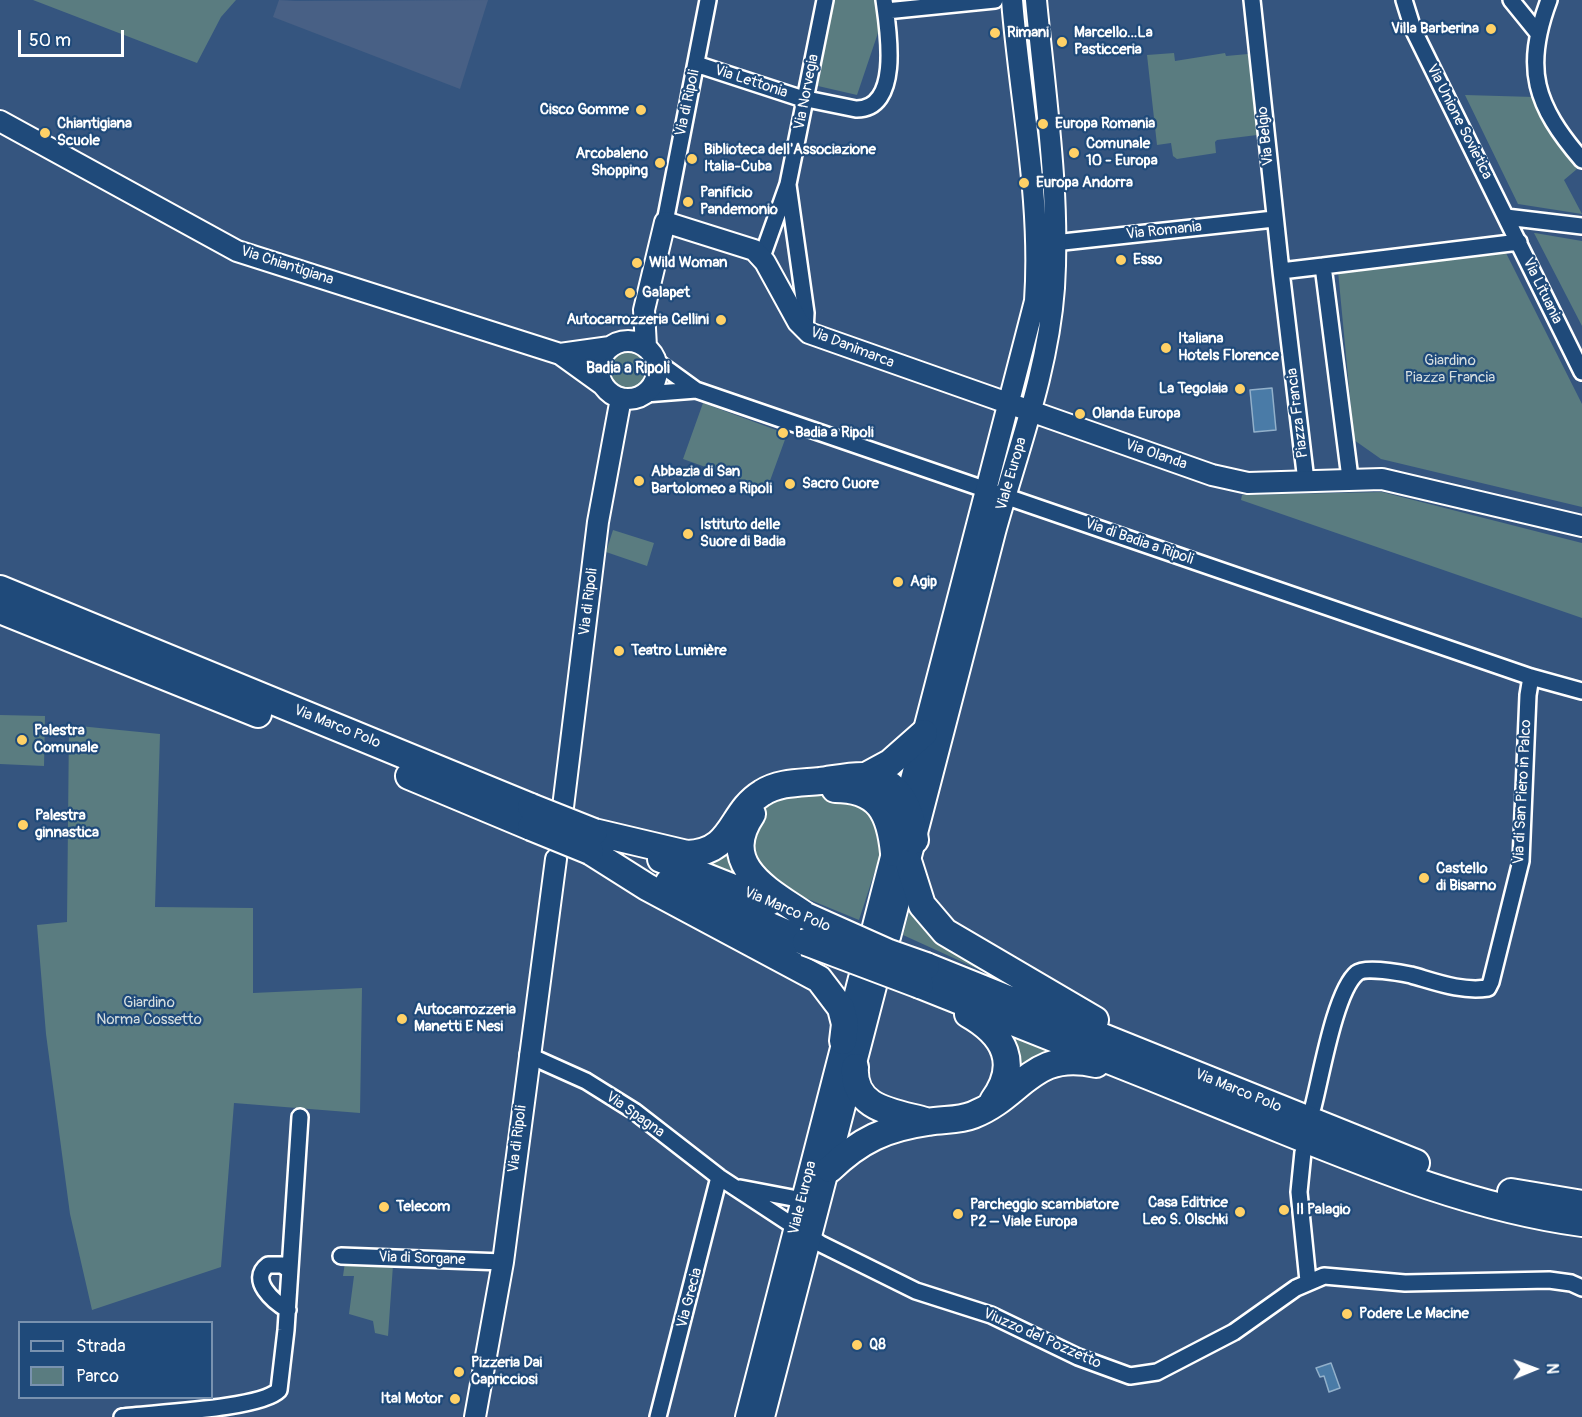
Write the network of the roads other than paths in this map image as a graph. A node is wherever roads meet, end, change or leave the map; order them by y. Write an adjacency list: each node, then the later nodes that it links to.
1 (708, 0): 12 (street, Via di Ripoli)
2 (825, 0): 13 (street, Via Norvegia)
3 (1012, 0): 36 (main road, Viale Europa)
4 (1036, 0): 22 (main road, Viale Europa)
5 (1252, 0): 18 (street, Via Belgio)
6 (1404, 0): 17 (street, Via Unione Sovietica)
7 (1511, 0): 11 (street)
8 (1549, 0): 11 (street)
9 (990, 1): 10 (street)
10 (885, 5): 13 (street, Via Lettonia)
11 (1537, 33): 15 (street)
12 (696, 64): 13 (street, Via Lettonia); 19 (street, Via di Ripoli)
13 (806, 99): 16 (street, Via Norvegia)
14 (0, 121): 29 (main road, Via Chiantigiana)
15 (1582, 160)
16 (788, 184): 23 (street, Via Norvegia); 27 (street, Via Norvegia)
17 (1506, 217): 20 (street); 21 (street, Via Unione Sovietica)
18 (1274, 219): 22 (street, Via Romania); 25 (street, Via Belgio)
19 (665, 222): 23 (main road); 26 (main road, Via di Ripoli)
20 (1582, 226)
21 (1519, 242): 24 (street); 31 (street, Via Lituania)
22 (1054, 243): 37 (main road, Viale Europa)
23 (762, 257): 27 (main road, Via Danimarca)
24 (1323, 266): 25 (street); 38 (street)
25 (1281, 272): 39 (street, Piazza Francia)
26 (644, 310): 28 (main road, Via di Ripoli); 30 (main road, Via di Ripoli)
27 (805, 331): 36 (main road, Via Danimarca)
28 (614, 345): 29 (main road, Via Chiantigiana); 30 (main road); 32 (main road)
29 (560, 354): 32 (main road, Via Chiantigiana)
30 (651, 354): 33 (street, Via di Badia a Ripoli); 34 (main road)
31 (1582, 372)
32 (603, 385): 35 (main road)
33 (696, 390): 34 (street, Via di Badia a Ripoli); 40 (street, Via di Badia a Ripoli)
34 (645, 393): 35 (main road)
35 (621, 398): 49 (main road, Via di Ripoli)
36 (1010, 404): 37 (main road, Via Olanda); 40 (main road, Viale Europa)
37 (1030, 411): 39 (main road, Via Olanda); 40 (main road, Viale Europa)
38 (1350, 478): 39 (main road); 41 (main road)
39 (1305, 481)
40 (996, 493): 44 (street, Via di Badia a Ripoli); 46 (main road, Viale Europa); 52 (main road, Viale Europa)
41 (1582, 526)
42 (0, 589): 50 (highway, Via Marco Polo)
43 (0, 610): 50 (highway, Via Marco Polo)
44 (1531, 677): 45 (street, Via di Badia a Ripoli); 61 (street, Via di San Piero in Palco)
45 (1582, 691)
46 (924, 733): 47 (highway); 48 (main road, Viale Europa)
47 (866, 776): 48 (highway); 51 (highway)
48 (906, 806): 52 (highway)
49 (563, 807)
50 (531, 817): 51 (highway, Via Marco Polo, bridge)
51 (592, 842): 54 (highway, Via Marco Polo); 56 (highway, Via Marco Polo, bridge); 57 (highway)
52 (906, 852): 54 (highway); 55 (main road, Viale Europa); 60 (highway)
53 (556, 859): 58 (main road, Via di Ripoli)
54 (806, 916): 56 (highway, Via Marco Polo, bridge)
55 (881, 934)
56 (923, 976): 60 (highway, Via Marco Polo); 62 (highway)
57 (843, 1041): 59 (main road, Viale Europa); 69 (main road, Viale Europa)
58 (528, 1055): 67 (street, Via Spagna); 74 (main road, Via di Ripoli)
59 (855, 1067): 64 (highway); 66 (main road, Viale Europa)
60 (1163, 1071): 62 (highway); 70 (highway, Via Marco Polo); 71 (highway, Via Marco Polo)
61 (1313, 1107)
62 (988, 1109): 64 (highway)
63 (300, 1117): 75 (street)
64 (929, 1121): 66 (highway)
65 (1303, 1152): 76 (street)
66 (830, 1169): 72 (main road, Viale Europa)
67 (719, 1177): 68 (street, Via Spagna); 81 (street, Via Grecia)
68 (734, 1187): 69 (street, Via Spagna); 72 (street, Via Spagna)
69 (804, 1195): 72 (main road, Viale Europa)
70 (1582, 1204)
71 (1582, 1223)
72 (803, 1233): 76 (street, Viuzzo del Pozzetto); 82 (main road, Viale Europa); 83 (main road, Viale Europa)
73 (342, 1256): 74 (street, Via di Sorgane)
74 (503, 1262): 80 (main road, Via di Ripoli)
75 (289, 1270): 78 (street); 78 (street)
76 (1308, 1281): 77 (street, Viuzzo del Pozzetto)
77 (1582, 1288)
78 (282, 1307): 79 (street)
79 (122, 1417)
80 (474, 1417)
81 (658, 1417)
82 (746, 1417)
83 (764, 1417)

